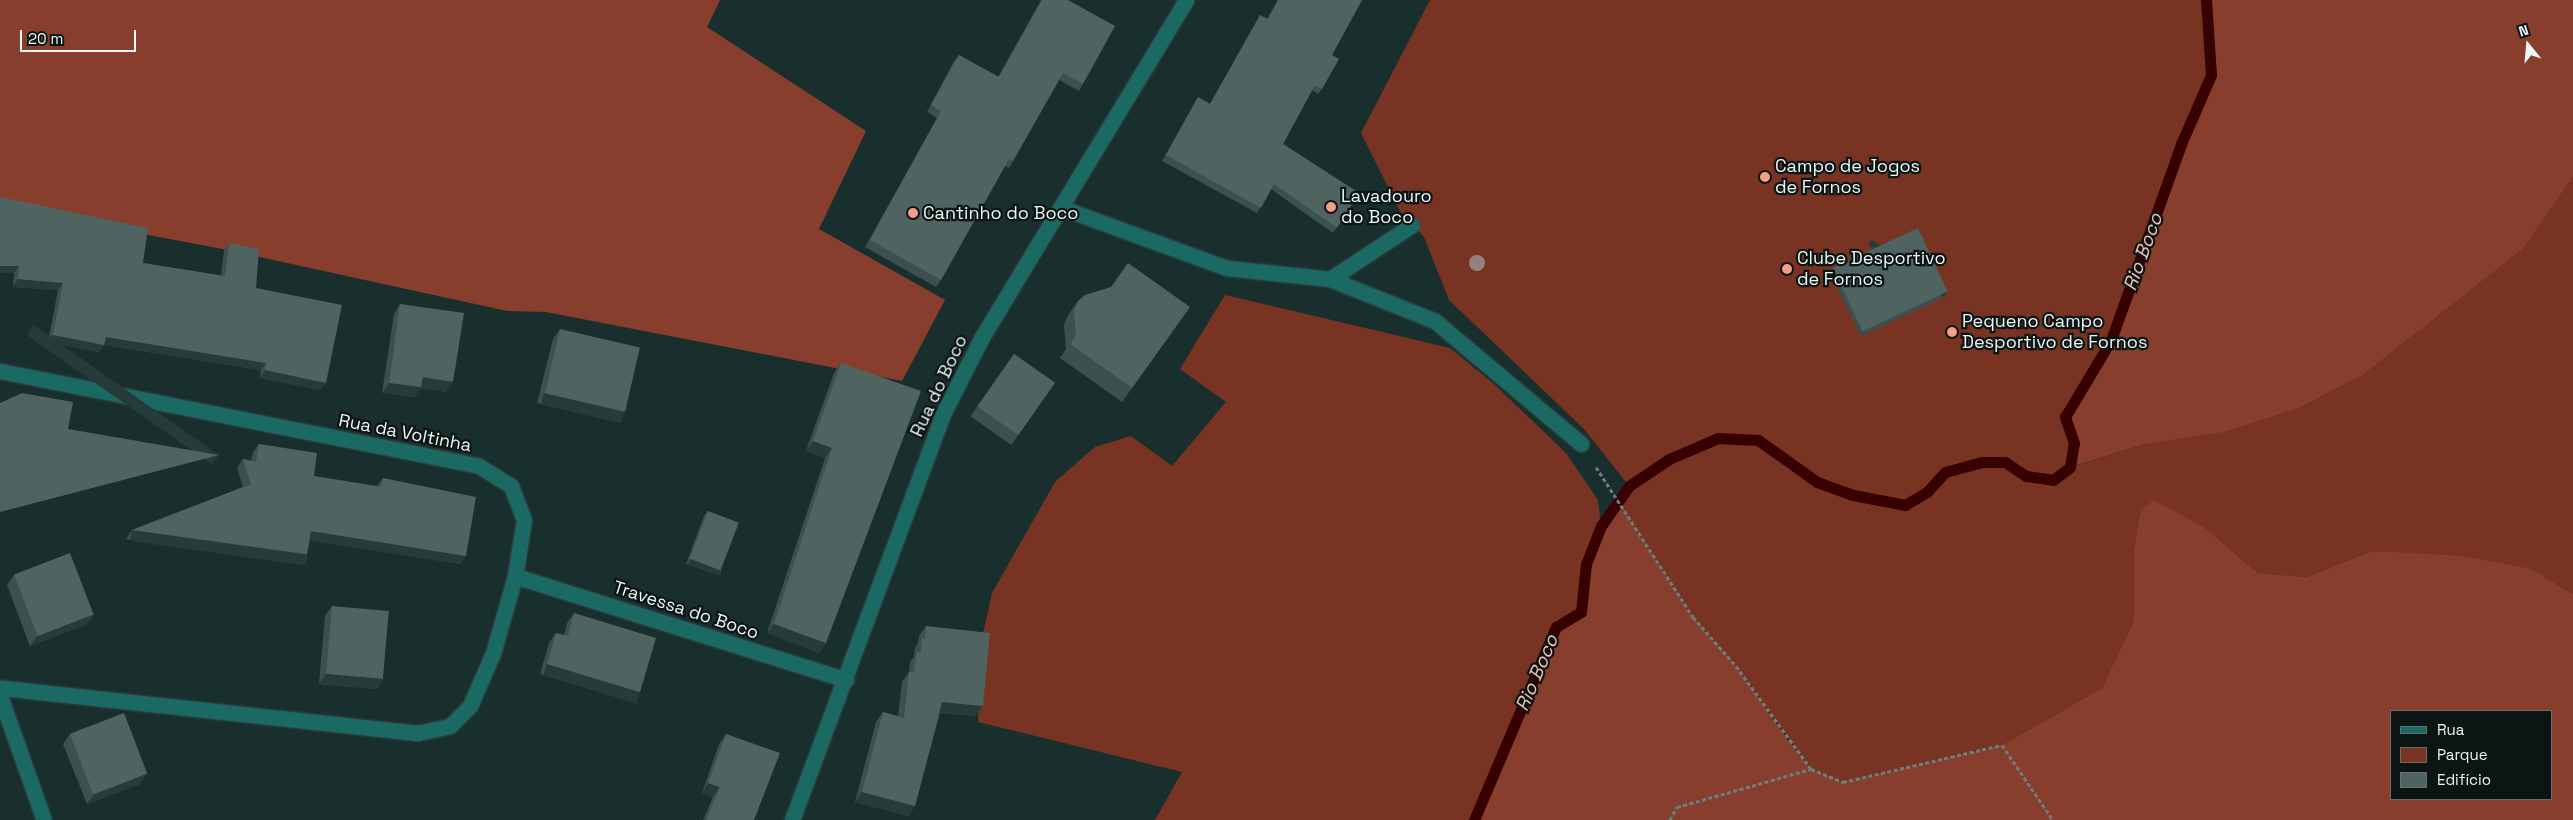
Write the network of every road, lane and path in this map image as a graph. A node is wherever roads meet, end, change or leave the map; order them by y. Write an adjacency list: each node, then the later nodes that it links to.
1 (1186, 0): 2 (street, Rua do Boco)
2 (1062, 208): 4 (street); 9 (street, Rua do Boco)
3 (1412, 225): 4 (street)
4 (1330, 279): 6 (street)
5 (0, 371): 8 (street, Rua da Voltinha)
6 (1581, 444)
7 (1604, 478): 12 (path)
8 (515, 576): 9 (street, Travessa do Boco); 10 (street, Rua da Voltinha)
9 (846, 680): 14 (street, Rua do Boco)
10 (0, 688)
11 (0, 696): 13 (street)
12 (1811, 769): 15 (path); 16 (path)
13 (44, 820)
14 (792, 820)
15 (1670, 820)
16 (2052, 820)

